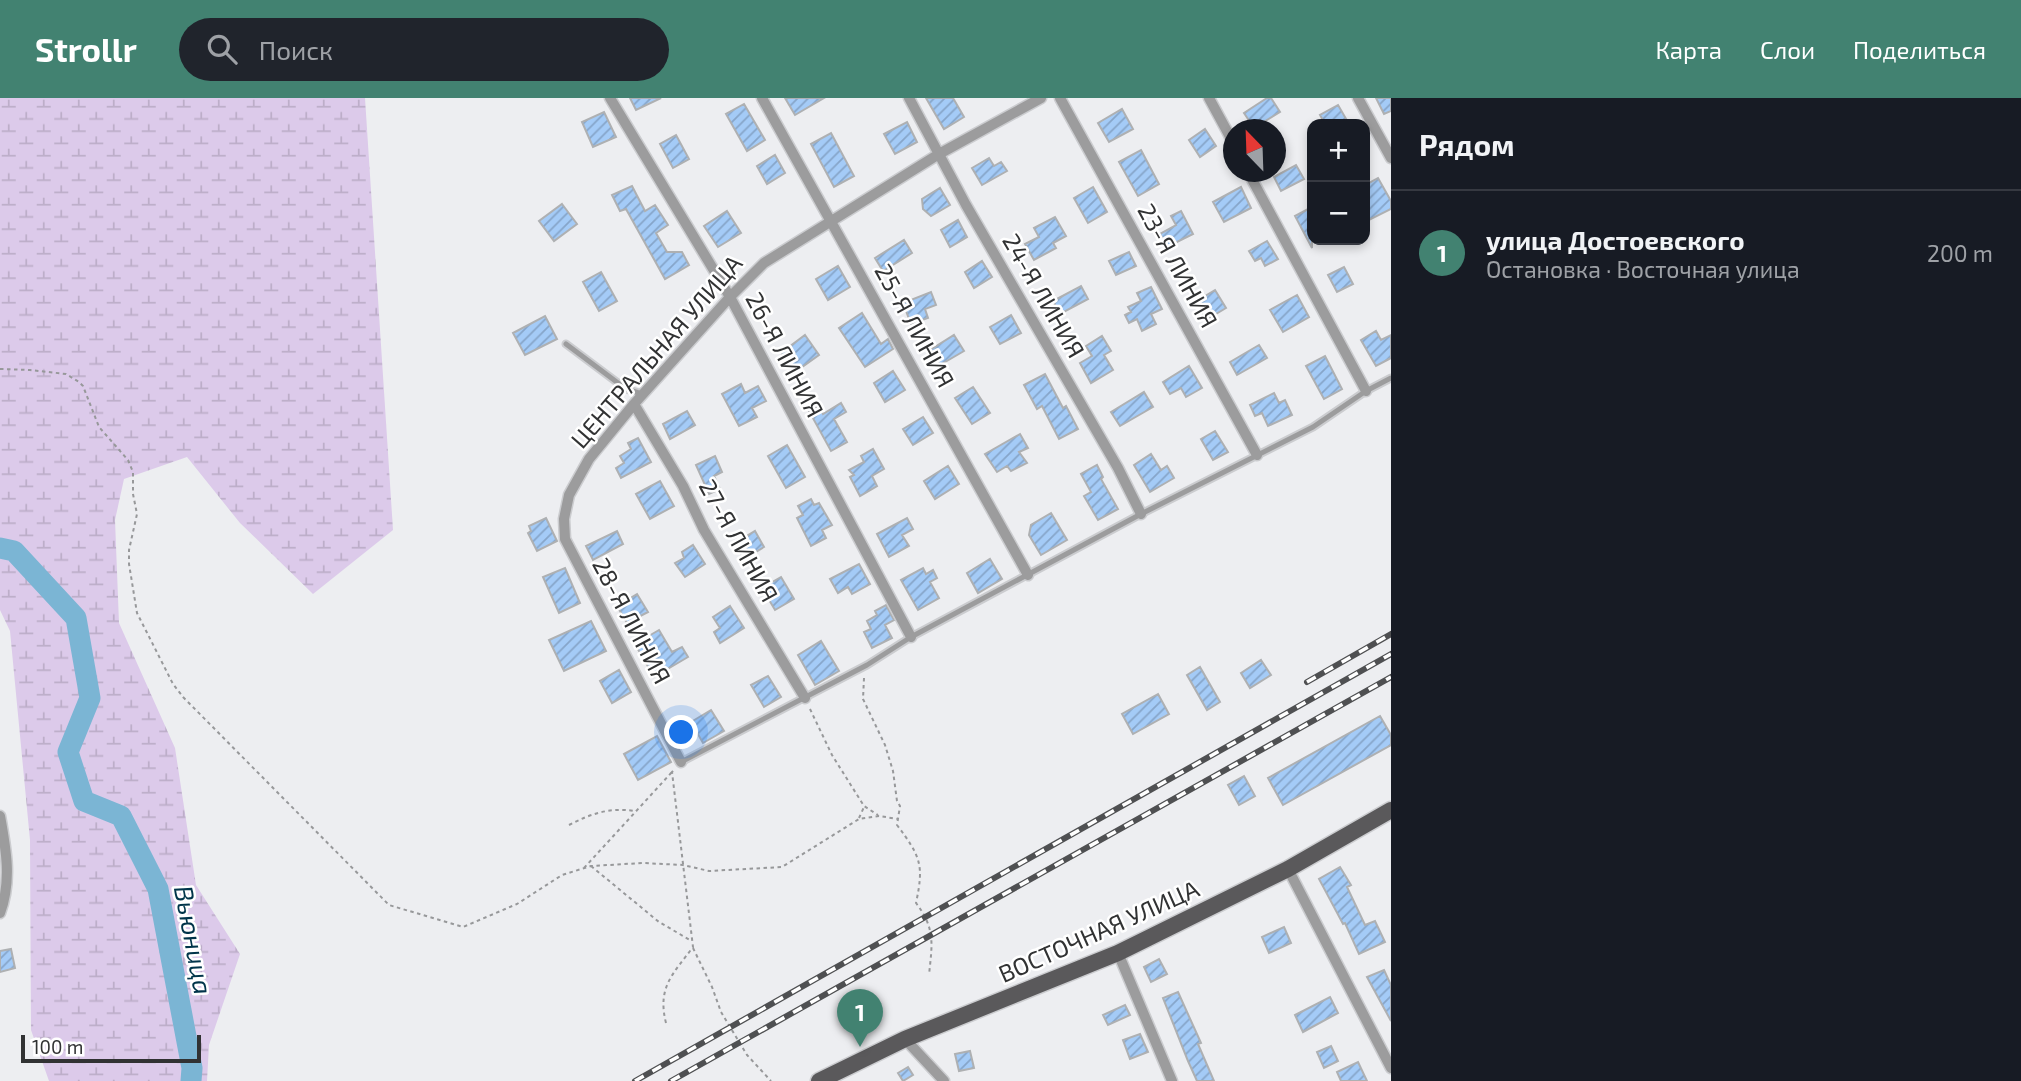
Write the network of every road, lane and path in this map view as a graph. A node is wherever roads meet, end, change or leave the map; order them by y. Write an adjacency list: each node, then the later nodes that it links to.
1 (610, 98): 13 (street, 26-Я ЛИНИЯ)
2 (762, 98): 12 (street, 25-Я ЛИНИЯ)
3 (909, 98): 9 (street, 24-Я ЛИНИЯ)
4 (1041, 98): 9 (street, ЦЕНТРАЛЬНАЯ УЛИЦА)
5 (1060, 98): 20 (street, 23-Я ЛИНИЯ)
6 (1209, 98): 8 (street)
7 (1358, 98): 10 (street)
8 (1223, 124)
9 (939, 154): 12 (street, ЦЕНТРАЛЬНАЯ УЛИЦА); 22 (street, 24-Я ЛИНИЯ)
10 (1391, 158)
11 (1253, 182): 17 (street)
12 (831, 222): 13 (street, ЦЕНТРАЛЬНАЯ УЛИЦА); 23 (street, 25-Я ЛИНИЯ)
13 (730, 297): 18 (street, ЦЕНТРАЛЬНАЯ УЛИЦА); 24 (street, 26-Я ЛИНИЯ)
14 (566, 344): 18 (lane)
15 (0, 369): 39 (path)
16 (1391, 378): 17 (lane)
17 (1366, 391): 20 (lane)
18 (643, 394): 19 (street, ЦЕНТРАЛЬНАЯ УЛИЦА)
19 (634, 404): 21 (street, ЦЕНТРАЛЬНАЯ УЛИЦА); 26 (street, 27-Я ЛИНИЯ)
20 (1257, 455): 22 (lane)
21 (569, 495): 27 (street, 28-Я ЛИНИЯ)
22 (1141, 514): 23 (lane)
23 (1028, 575): 24 (lane)
24 (911, 638): 25 (lane)
25 (867, 665): 26 (lane); 35 (path)
26 (805, 698): 27 (lane); 29 (path)
27 (681, 762): 28 (path)
28 (672, 772): 31 (path); 37 (path)
29 (864, 806): 33 (path); 34 (path)
30 (1391, 810): 40 (main road, ВОСТОЧНАЯ УЛИЦА)
31 (635, 811): 36 (path); 39 (path)
32 (0, 816): 41 (street)
33 (878, 816): 34 (path); 35 (path)
34 (859, 819): 37 (path)
35 (898, 819): 45 (path)
36 (569, 825)
37 (682, 865): 38 (path); 42 (path)
38 (591, 866): 39 (path); 42 (path)
39 (583, 869)
40 (1288, 869): 44 (main road, ВОСТОЧНАЯ УЛИЦА); 48 (street)
41 (0, 913)
42 (691, 941): 43 (path)
43 (693, 947): 46 (path); 49 (path)
44 (1118, 953): 47 (main road, ВОСТОЧНАЯ УЛИЦА); 52 (street)
45 (929, 975)
46 (666, 1023)
47 (905, 1040): 50 (main road, ВОСТОЧНАЯ УЛИЦА); 51 (street)
48 (1391, 1068)
49 (771, 1081)
50 (819, 1081)
51 (943, 1081)
52 (1172, 1081)

